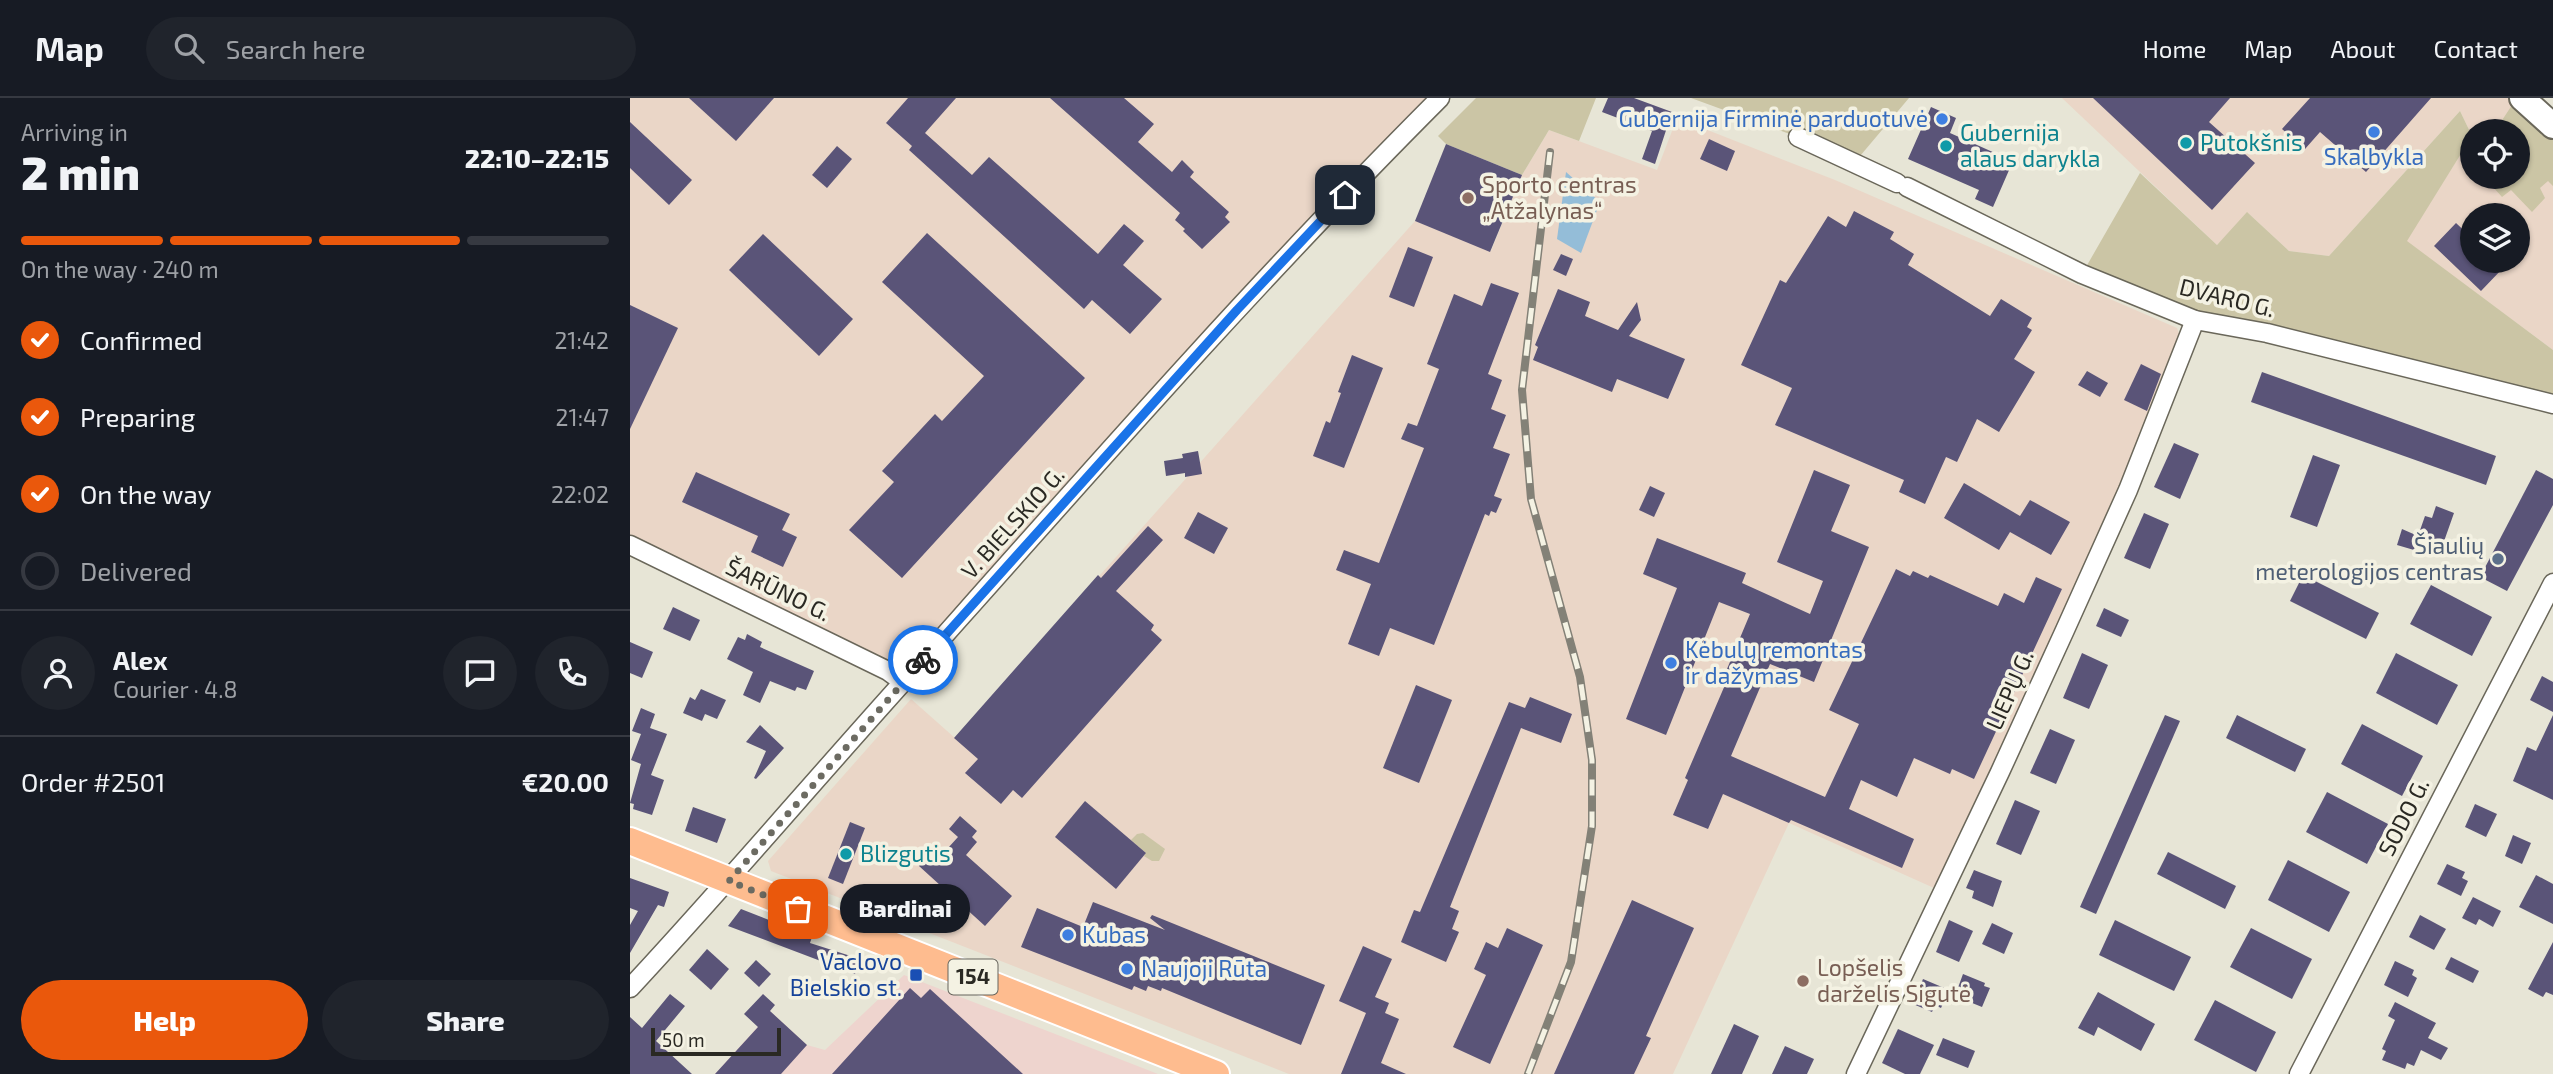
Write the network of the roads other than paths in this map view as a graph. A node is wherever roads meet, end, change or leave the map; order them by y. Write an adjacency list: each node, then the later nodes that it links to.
1 (1440, 98): 9 (street, V. BIELSKIO G.)
2 (2522, 98): 3 (main road)
3 (2553, 126)
4 (1798, 137): 5 (street, DVARO G.)
5 (2195, 320): 6 (street, DVARO G.); 14 (street, LIEPŲ G.)
6 (2553, 404)
7 (630, 545): 9 (street, ŠARŪNO G.)
8 (2553, 583): 15 (street, SODO G.)
9 (903, 682): 11 (street, V. BIELSKIO G.)
10 (630, 841): 11 (main road, 154)
11 (729, 881): 12 (street, V. BIELSKIO G.); 13 (main road, 154)
12 (630, 988)
13 (1216, 1074)
14 (1856, 1074)
15 (2299, 1074)

